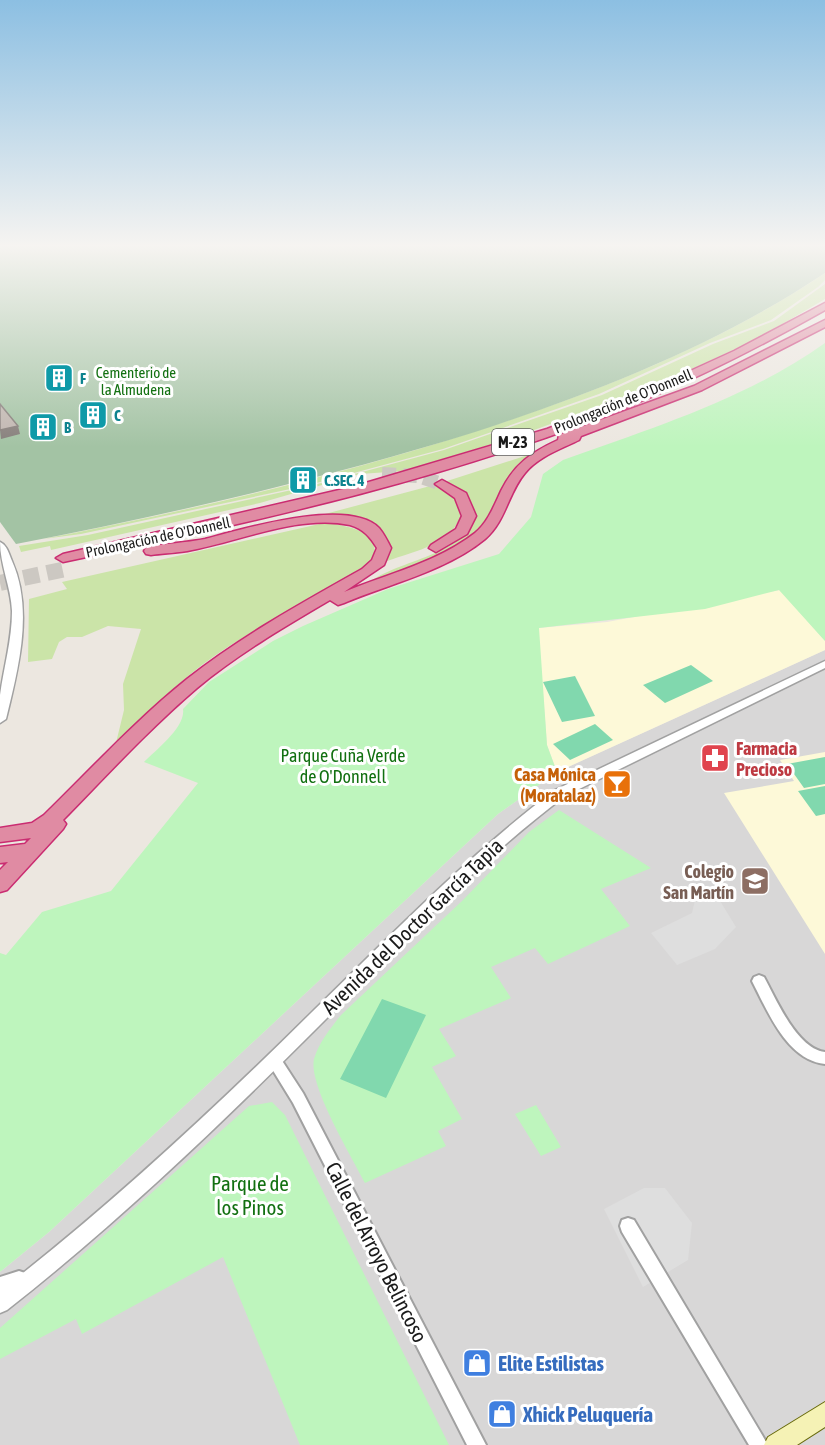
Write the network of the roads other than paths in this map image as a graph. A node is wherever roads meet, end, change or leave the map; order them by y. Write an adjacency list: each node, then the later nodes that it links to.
1 (815, 311): 6 (highway, Prolongación de O'Donnell / M-23)
2 (825, 323): 3 (highway, Prolongación de O'Donnell / M-23)
3 (597, 427): 8 (highway, Prolongación de O'Donnell / M-23); 10 (highway)
4 (381, 474): 6 (highway)
5 (442, 484): 9 (highway)
6 (183, 532): 8 (highway, Prolongación de O'Donnell / M-23)
7 (0, 545): 12 (street)
8 (151, 551): 9 (highway)
9 (328, 597): 10 (highway)
10 (265, 633): 13 (highway)
11 (825, 664): 20 (street, Avenida del Doctor García Tapia)
12 (0, 719)
13 (129, 742): 14 (highway); 15 (highway)
14 (0, 835)
15 (31, 851): 16 (highway); 17 (highway)
16 (0, 855)
17 (0, 884)
18 (759, 981): 19 (street)
19 (825, 1058)
20 (274, 1060): 22 (street, Avenida del Doctor García Tapia); 26 (street, Calle del Arroyo Belincoso)
21 (628, 1226): 27 (street)
22 (52, 1264): 23 (street, Avenida del Doctor García Tapia); 24 (street, Avenida del Doctor García Tapia)
23 (0, 1285)
24 (0, 1303)
25 (825, 1414): 28 (main road)
26 (477, 1445)
27 (759, 1445)
28 (776, 1445)

